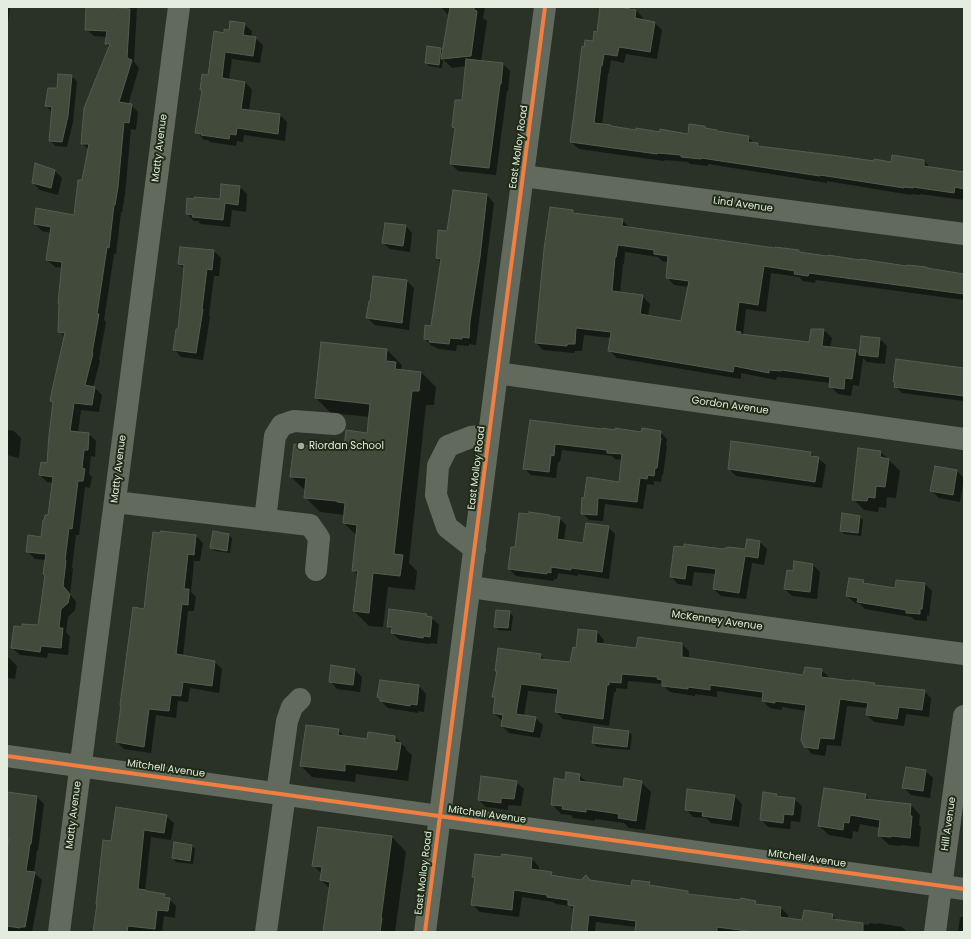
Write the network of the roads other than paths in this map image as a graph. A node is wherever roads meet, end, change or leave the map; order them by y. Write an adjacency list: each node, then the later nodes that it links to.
1 (179, 7): 9 (street, Matty Avenue)
2 (545, 7): 3 (street, East Molloy Road)
3 (523, 176): 4 (street, Lind Avenue); 5 (street, East Molloy Road)
4 (964, 234)
5 (497, 373): 7 (street, East Molloy Road); 8 (street, Gordon Avenue)
6 (335, 424): 10 (street)
7 (489, 435): 11 (street, East Molloy Road); 11 (street)
8 (964, 439)
9 (115, 502): 10 (street); 18 (street, Matty Avenue)
10 (265, 520): 12 (street)
11 (475, 549): 13 (street, East Molloy Road)
12 (316, 570)
13 (470, 587): 14 (street, McKenney Avenue); 20 (street, East Molloy Road)
14 (964, 654)
15 (300, 699): 19 (street)
16 (964, 716): 21 (street, Hill Avenue)
17 (7, 756): 18 (street, Mitchell Avenue)
18 (80, 765): 19 (street, Mitchell Avenue); 23 (street, Matty Avenue)
19 (281, 794): 20 (street, Mitchell Avenue); 24 (street)
20 (439, 816): 21 (street, Mitchell Avenue); 25 (street, East Molloy Road)
21 (941, 886): 22 (street, Mitchell Avenue); 26 (street, Hill Avenue)
22 (964, 889)
23 (59, 932)
24 (266, 932)
25 (424, 932)
26 (935, 932)

